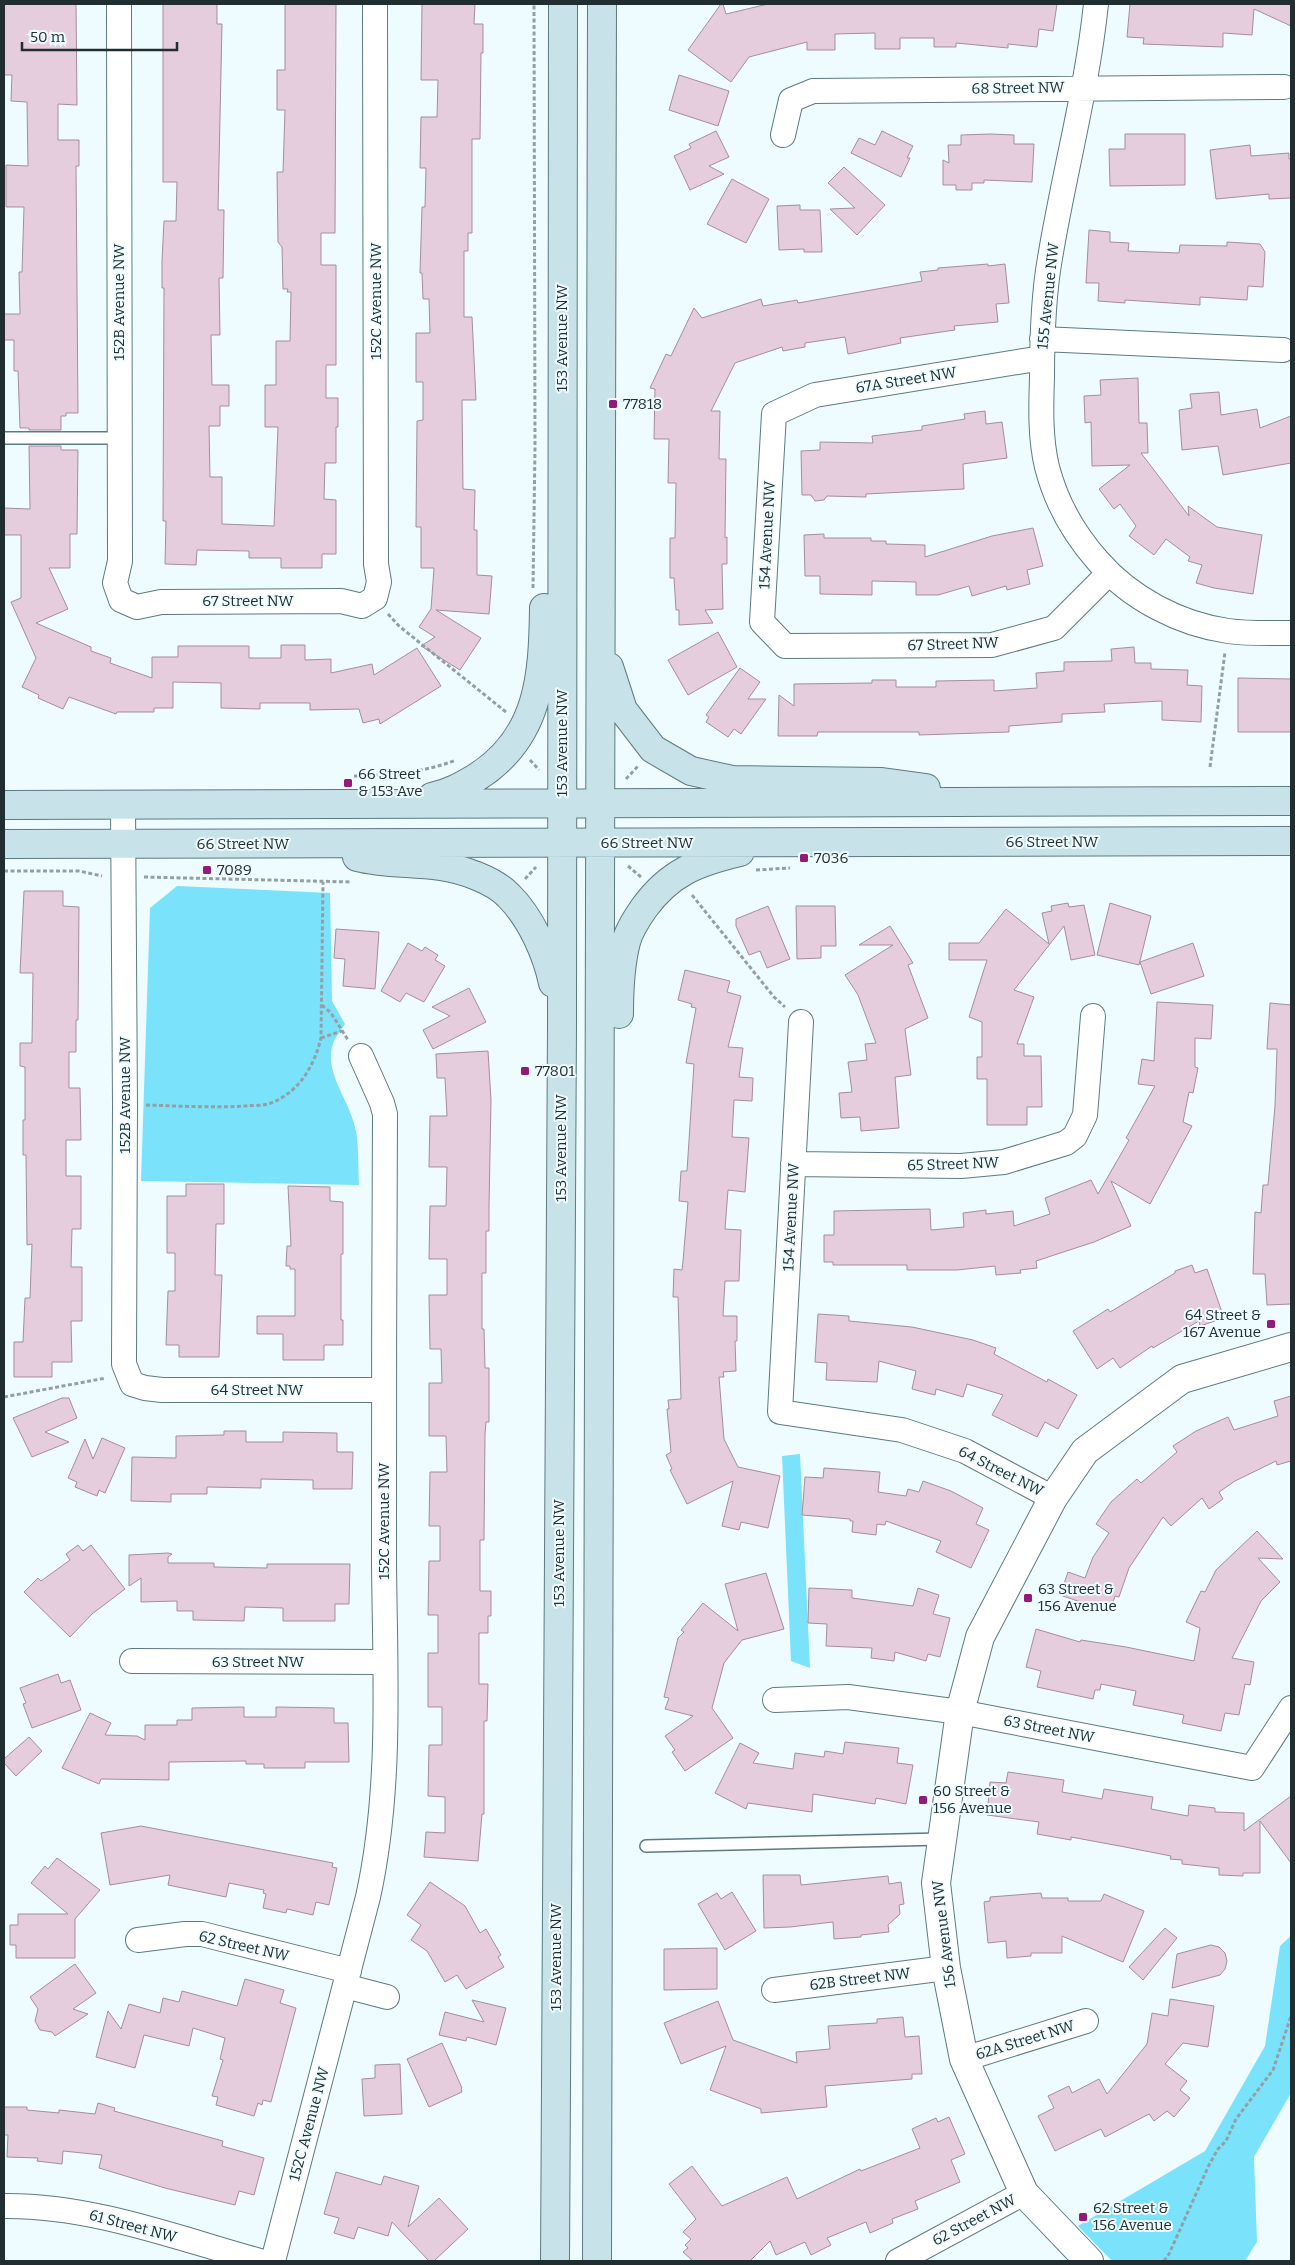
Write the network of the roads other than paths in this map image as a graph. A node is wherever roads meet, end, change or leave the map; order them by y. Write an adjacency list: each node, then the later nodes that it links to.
1 (119, 4): 14 (street, 152B Avenue NW)
2 (375, 4): 16 (street, 152C Avenue NW)
3 (563, 4): 11 (main road, 153 Avenue NW)
4 (602, 4): 18 (main road)
5 (1096, 4): 7 (street, 155 Avenue NW)
6 (1284, 87): 7 (street, 68 Street NW)
7 (1084, 88): 8 (street, 68 Street NW); 9 (street, 155 Avenue NW)
8 (783, 136)
9 (1042, 349): 10 (street, 67A Street NW); 12 (street, 67A Street NW); 15 (street, 155 Avenue NW)
10 (1283, 350)
11 (562, 388): 23 (main road, 153 Avenue NW); 26 (main road)
12 (774, 414): 20 (street, 154 Avenue NW)
13 (4, 438): 14 (lane)
14 (120, 438): 17 (street, 152B Avenue NW)
15 (1109, 573): 19 (street); 20 (street, 67 Street NW)
16 (375, 598): 17 (street, 67 Street NW)
17 (121, 600)
18 (602, 621): 21 (main road); 24 (main road)
19 (1291, 633)
20 (785, 646)
21 (1027, 801): 22 (main road); 24 (main road)
22 (1291, 801)
23 (562, 803): 24 (main road); 26 (main road); 30 (main road, 153 Avenue NW)
24 (601, 803): 31 (main road)
25 (4, 804): 27 (main road)
26 (407, 804): 27 (main road)
27 (123, 805): 34 (street, 152B Avenue NW)
28 (1291, 841): 32 (main road, 66 Street NW)
29 (300, 843): 30 (main road, 66 Street NW); 34 (main road, 66 Street NW); 37 (main road)
30 (562, 843): 31 (main road, 66 Street NW); 37 (main road, 153 Avenue NW)
31 (601, 843): 32 (main road, 66 Street NW); 40 (main road)
32 (778, 843): 40 (main road)
33 (4, 844): 34 (main road, 66 Street NW)
34 (124, 844): 42 (street, 152B Avenue NW)
35 (1093, 1016): 39 (street, 65 Street NW)
36 (801, 1022): 39 (street, 154 Avenue NW)
37 (562, 1026): 64 (main road, 153 Avenue NW)
38 (361, 1056): 43 (street, 152C Avenue NW)
39 (793, 1164): 44 (street, 154 Avenue NW)
40 (600, 1290): 65 (main road)
41 (1291, 1347): 45 (street, 64 Street NW)
42 (129, 1379): 43 (street, 64 Street NW)
43 (384, 1390): 47 (street, 152C Avenue NW)
44 (780, 1412): 45 (street, 64 Street NW)
45 (1054, 1498): 50 (street, 156 Avenue NW)
46 (132, 1661): 47 (street, 63 Street NW)
47 (385, 1662): 55 (street, 152C Avenue NW)
48 (775, 1700): 50 (street, 63 Street NW)
49 (1291, 1708): 50 (street, 63 Street NW)
50 (960, 1712): 51 (street, 156 Avenue NW)
51 (941, 1839): 52 (lane); 54 (street, 156 Avenue NW)
52 (646, 1846)
53 (138, 1940): 55 (street, 62 Street NW)
54 (946, 1968): 56 (street, 62B Street NW); 59 (street, 156 Avenue NW)
55 (347, 1979): 57 (street); 63 (street, 152C Avenue NW)
56 (774, 1990)
57 (387, 1997)
58 (1086, 2021): 59 (street, 62A Street NW)
59 (964, 2059): 60 (street, 156 Avenue NW)
60 (1024, 2194): 66 (street, 62 Street NW); 67 (street, 156 Avenue NW)
61 (4, 2206): 62 (street, 61 Street NW)
62 (260, 2261)
63 (273, 2261)
64 (554, 2261)
65 (597, 2261)
66 (898, 2261)
67 (1089, 2261)

